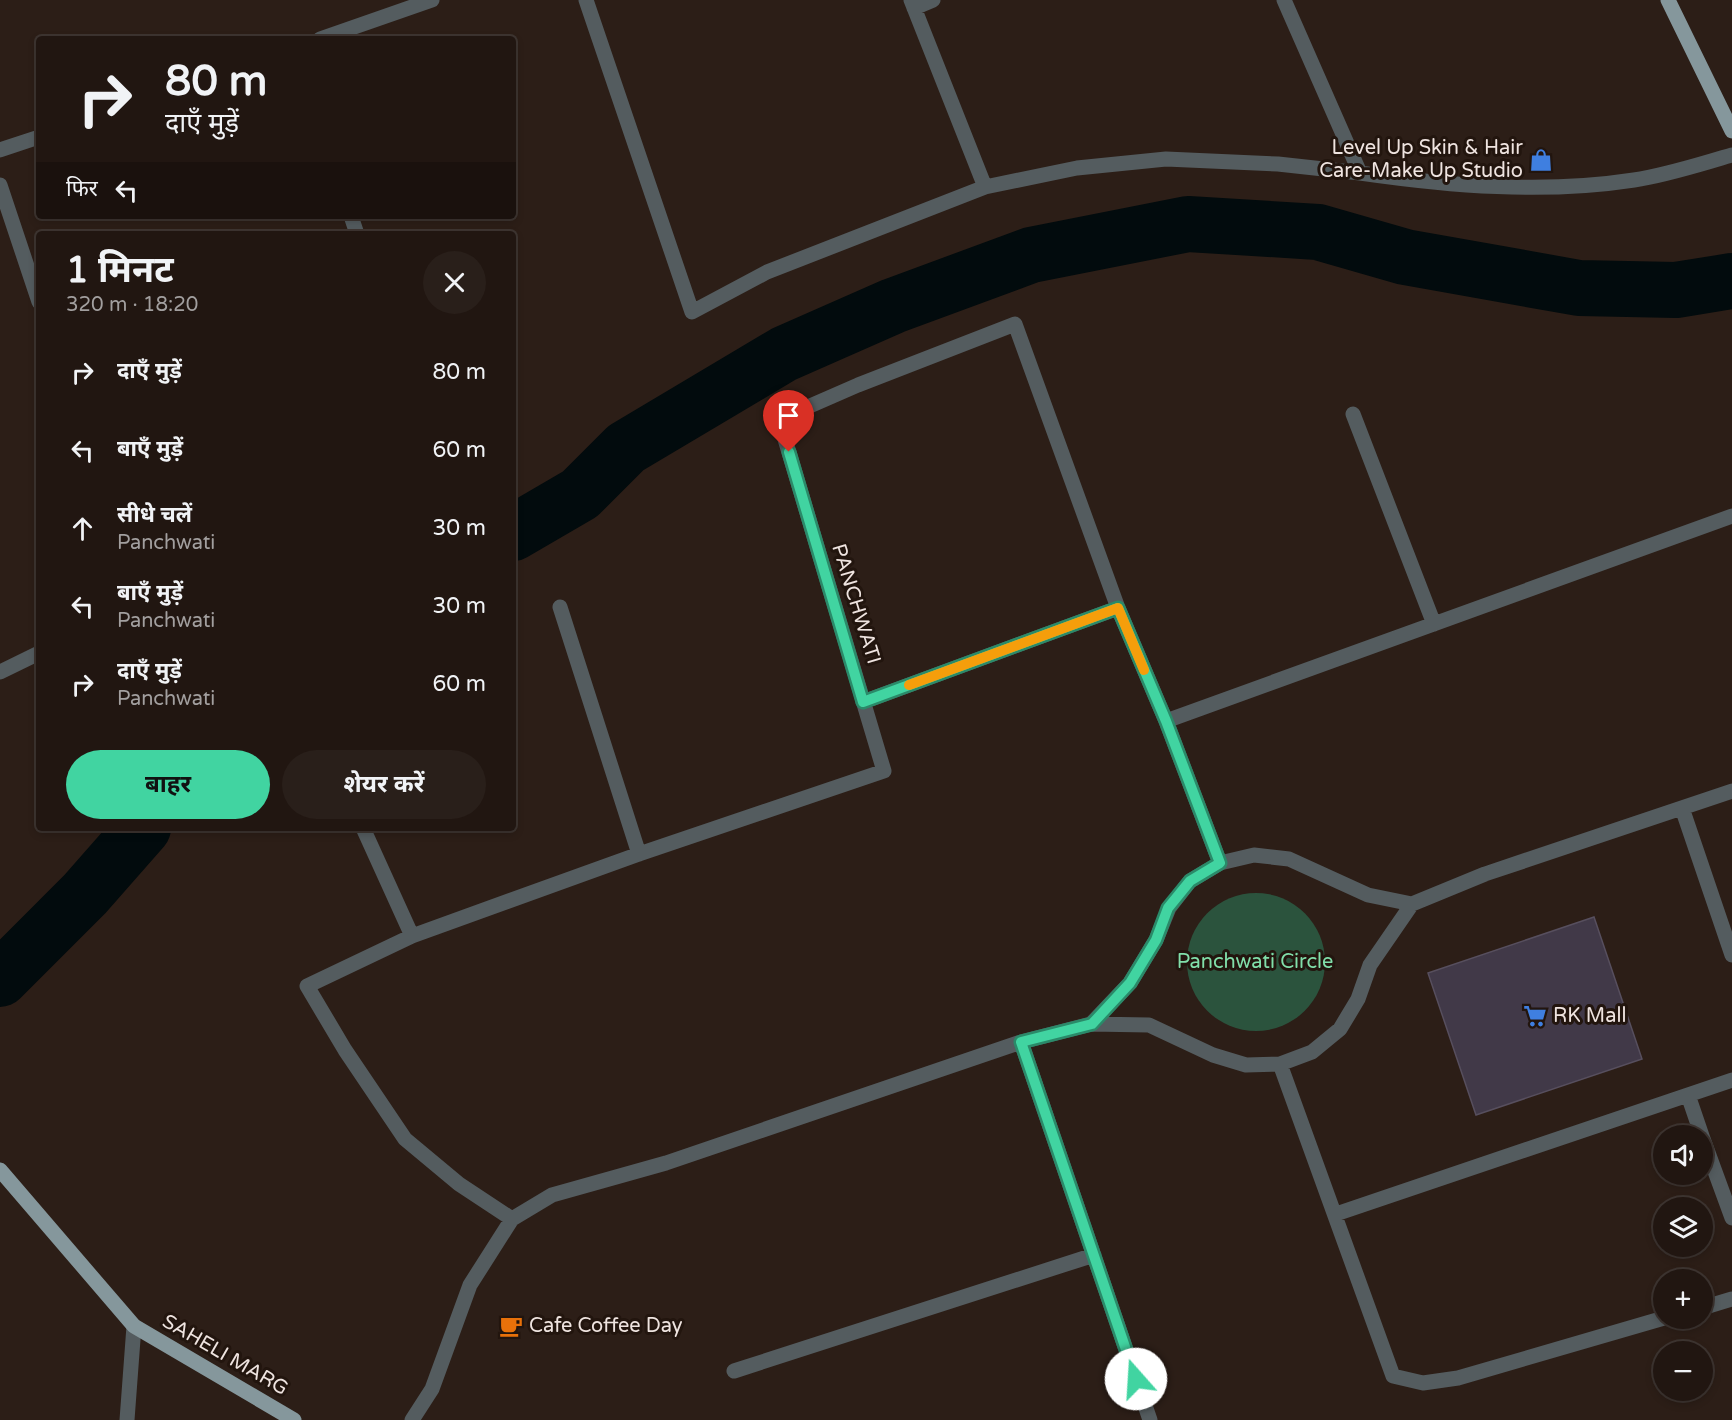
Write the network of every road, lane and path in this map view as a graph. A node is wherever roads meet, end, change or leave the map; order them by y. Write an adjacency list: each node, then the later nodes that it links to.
1 (432, 0): 7 (street)
2 (586, 0): 14 (street)
3 (933, 0): 6 (street)
4 (1284, 0): 12 (street)
5 (1668, 0): 8 (main road)
6 (913, 4): 14 (street)
7 (329, 36)
8 (1732, 131)
9 (36, 137): 10 (street)
10 (0, 150)
11 (1732, 155): 12 (street)
12 (1360, 173): 14 (street)
13 (0, 185): 15 (street)
14 (985, 187)
15 (36, 293)
16 (1353, 414): 20 (street)
17 (1732, 516): 20 (street)
18 (560, 607): 28 (street)
19 (1118, 608): 23 (street); 23 (street, PANCHWATI); 24 (street)
20 (1434, 624): 24 (street)
21 (36, 654): 22 (street)
22 (0, 672)
23 (863, 702): 28 (street, PANCHWATI)
24 (1166, 721): 29 (street)
25 (1732, 791): 26 (street)
26 (1682, 808): 30 (street); 32 (street)
27 (364, 831): 31 (street)
28 (639, 854): 31 (street)
29 (1220, 863): 30 (street); 33 (street)
30 (1412, 904): 35 (street)
31 (412, 936): 43 (street)
32 (1732, 956)
33 (1092, 1024): 34 (street); 35 (street)
34 (1021, 1042): 43 (street); 44 (street)
35 (1281, 1064): 41 (street)
36 (1732, 1080): 37 (street)
37 (1688, 1095): 38 (street); 41 (street)
38 (1698, 1125)
39 (1713, 1166): 42 (street)
40 (0, 1170): 48 (main road, SAHELI MARG)
41 (1336, 1214): 47 (street)
42 (1732, 1218)
43 (512, 1219): 52 (street)
44 (1094, 1255): 49 (street); 53 (street)
45 (1732, 1299): 46 (street)
46 (1713, 1305)
47 (1653, 1321)
48 (134, 1326): 50 (street); 51 (main road, SAHELI MARG)
49 (734, 1371)
50 (127, 1420)
51 (294, 1420)
52 (412, 1420)
53 (1150, 1420)

